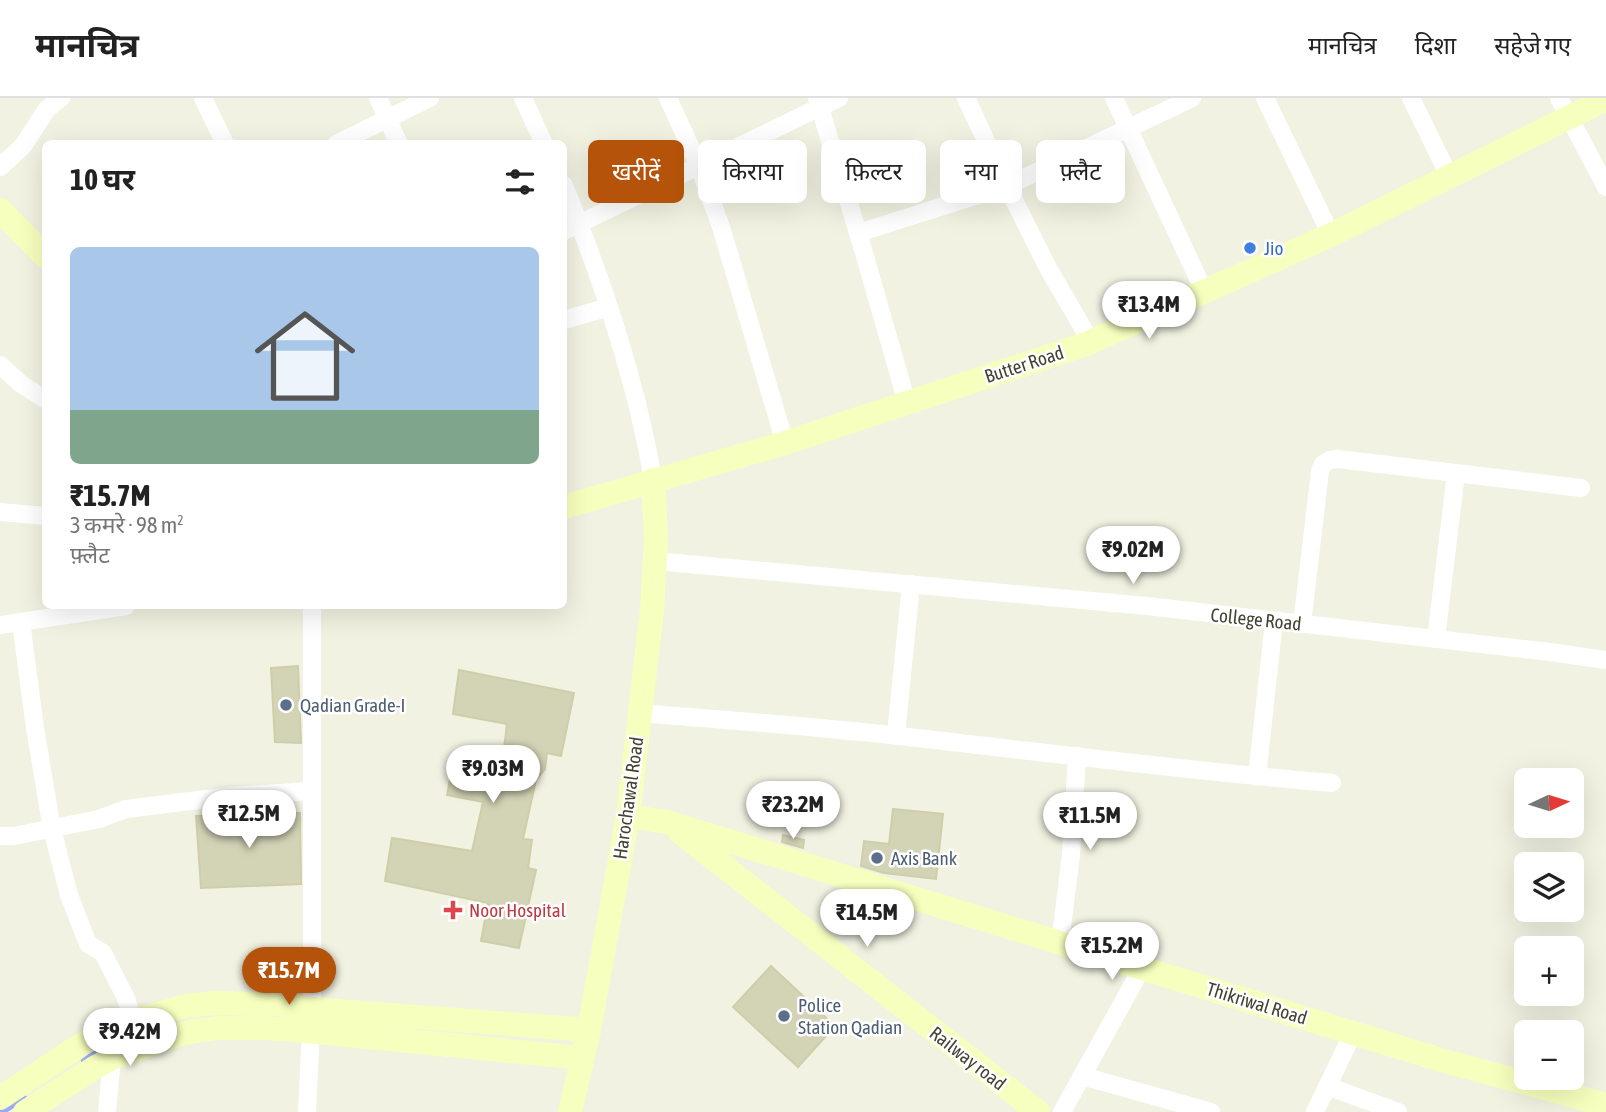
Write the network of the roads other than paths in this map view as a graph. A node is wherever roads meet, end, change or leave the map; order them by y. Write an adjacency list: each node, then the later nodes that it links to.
1 (61, 98): 26 (street)
2 (203, 98): 18 (street)
3 (378, 98): 16 (street)
4 (430, 98): 16 (street)
5 (523, 98): 21 (street)
6 (668, 98): 24 (street)
7 (839, 98): 14 (street)
8 (967, 98): 23 (street)
9 (1114, 98): 17 (street)
10 (1192, 98): 17 (street)
11 (1265, 98): 37 (street)
12 (1411, 98): 27 (street)
13 (1606, 99): 15 (main road, Butter Road)
14 (819, 103): 22 (street); 36 (street)
15 (1563, 108): 27 (main road, Butter Road); 29 (street)
16 (388, 119): 19 (street); 20 (street)
17 (1128, 128): 28 (street); 39 (street)
18 (223, 140)
19 (344, 140)
20 (398, 140)
21 (542, 140)
22 (749, 140)
23 (986, 140)
24 (698, 164)
25 (698, 166): 35 (street)
26 (0, 167)
27 (1449, 176): 37 (main road, Butter Road)
28 (1022, 179)
29 (1606, 187)
30 (567, 203): 35 (street)
31 (712, 203): 46 (street)
32 (953, 203): 36 (street)
33 (1016, 203): 42 (street)
34 (0, 210): 38 (main road)
35 (571, 227): 40 (street)
36 (858, 233): 45 (street)
37 (1331, 235): 39 (main road, Butter Road)
38 (42, 253)
39 (1204, 291): 42 (main road, Butter Road)
40 (609, 307): 41 (street); 48 (street)
41 (567, 319)
42 (1091, 342): 45 (main road, Butter Road)
43 (0, 365): 44 (street)
44 (42, 397)
45 (907, 403): 46 (main road, Butter Road)
46 (785, 443): 48 (main road, Butter Road)
47 (1456, 473): 49 (street); 60 (street); 62 (street)
48 (653, 480): 50 (main road, Butter Road); 53 (main road, Harochawal Road)
49 (1581, 488)
50 (567, 506)
51 (0, 512): 52 (street)
52 (42, 516)
53 (655, 561): 54 (street, College Road); 64 (main road, Harochawal Road)
54 (911, 584): 58 (street, College Road); 65 (street)
55 (81, 609): 57 (street)
56 (312, 609): 69 (street)
57 (57, 611): 59 (street)
58 (1274, 621): 60 (street, College Road); 67 (street)
59 (21, 622): 61 (street); 72 (street)
60 (1302, 624): 62 (street, College Road)
61 (0, 625)
62 (1436, 639): 63 (street, College Road)
63 (1606, 660)
64 (639, 713): 65 (street); 70 (main road, Harochawal Road)
65 (896, 736): 66 (street)
66 (1077, 756): 67 (street); 74 (street)
67 (1257, 777): 68 (street)
68 (1332, 783)
69 (312, 791): 72 (street); 76 (street)
70 (628, 816): 71 (main road, Thikriwal Road); 78 (main road, Harochawal Road)
71 (667, 822): 74 (main road, Thikriwal Road); 91 (main road, Railway road)
72 (52, 829): 73 (street); 77 (street)
73 (0, 836)
74 (1060, 943): 75 (main road, Thikriwal Road)
75 (1142, 968): 80 (main road, Thikriwal Road); 83 (street)
76 (312, 1020): 77 (main road); 78 (main road); 81 (main road); 82 (main road); 89 (street)
77 (133, 1021): 79 (main road)
78 (589, 1030): 82 (main road, Harochawal Road)
79 (104, 1032): 81 (street); 85 (main road)
80 (1353, 1033): 84 (street); 86 (main road, Thikriwal Road)
81 (112, 1058): 87 (main road); 88 (street)
82 (582, 1058): 90 (main road, Harochawal Road)
83 (1082, 1076): 92 (street); 93 (street)
84 (1327, 1086): 94 (street); 95 (street)
85 (0, 1098)
86 (1606, 1105)
87 (25, 1112)
88 (107, 1112)
89 (307, 1112)
90 (570, 1112)
91 (1038, 1112)
92 (1062, 1112)
93 (1211, 1112)
94 (1315, 1112)
95 (1398, 1112)

